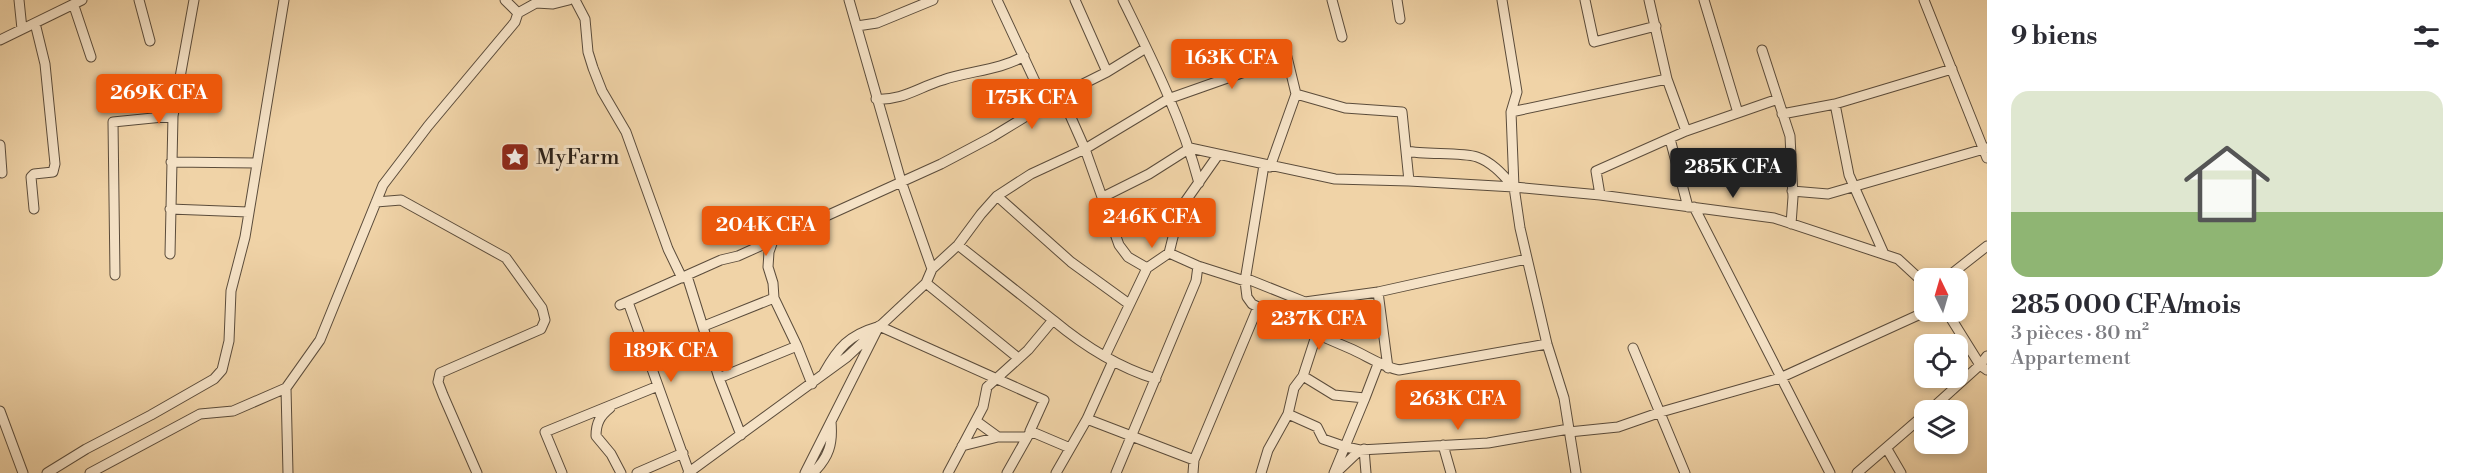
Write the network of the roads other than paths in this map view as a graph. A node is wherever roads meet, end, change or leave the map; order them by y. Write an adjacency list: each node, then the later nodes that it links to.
1 (19, 0): 27 (street)
2 (139, 0): 30 (street)
3 (194, 0): 50 (street)
4 (284, 0): 60 (street)
5 (505, 0): 22 (street)
6 (569, 0): 22 (street)
7 (575, 0): 91 (street)
8 (849, 0): 25 (street)
9 (933, 0): 25 (street)
10 (997, 0): 33 (street)
11 (1075, 0): 36 (street)
12 (1123, 0): 31 (street)
13 (1332, 0): 28 (street)
14 (1397, 0): 23 (street)
15 (1502, 0): 38 (street)
16 (1585, 0): 26 (street)
17 (1649, 0): 26 (street)
18 (1704, 0): 48 (street)
19 (1937, 0): 20 (street)
20 (1925, 2): 35 (street)
21 (78, 3): 24 (street); 34 (street)
22 (518, 14): 72 (street)
23 (1400, 19)
24 (35, 23): 27 (street); 74 (street)
25 (857, 26): 41 (street)
26 (1656, 26): 37 (street)
27 (22, 29): 29 (street)
28 (1342, 36)
29 (0, 40)
30 (150, 41)
31 (1146, 48): 36 (street); 42 (street)
32 (1762, 50): 43 (street)
33 (1024, 56): 41 (street); 45 (street)
34 (90, 57)
35 (1952, 69): 44 (street); 57 (street)
36 (1107, 72): 40 (street)
37 (1667, 79): 46 (street); 51 (street)
38 (1516, 92): 46 (street); 47 (street)
39 (1296, 94): 42 (street); 56 (street); 61 (street)
40 (1061, 95): 45 (street); 55 (street)
41 (876, 99): 63 (street)
42 (1168, 99): 54 (street); 55 (street)
43 (1778, 99): 48 (street); 49 (street)
44 (1835, 104): 49 (street); 66 (street)
45 (1046, 105): 63 (street)
46 (1527, 108): 47 (street)
47 (1511, 112): 67 (street)
48 (1738, 113): 51 (street)
49 (1782, 114): 68 (street)
50 (173, 116): 59 (street); 90 (street)
51 (1686, 132): 52 (street)
52 (1670, 139): 69 (street); 73 (street)
53 (0, 145): 62 (street)
54 (1190, 148): 58 (street); 65 (street); 71 (street)
55 (1085, 149): 70 (street); 71 (street)
56 (1406, 152): 64 (street); 67 (street)
57 (1986, 152): 66 (street)
58 (1218, 155): 61 (street); 65 (street)
59 (171, 162): 60 (street); 75 (street)
60 (255, 162): 76 (street)
61 (1267, 166): 64 (street); 92 (street)
62 (2, 173)
63 (901, 181): 78 (street); 88 (street)
64 (1409, 182): 67 (street)
65 (1199, 183): 81 (street)
66 (1854, 185): 68 (street); 83 (street)
67 (1514, 186): 69 (street); 84 (street)
68 (1792, 191): 77 (street)
69 (1600, 195): 73 (street)
70 (997, 196): 79 (street); 96 (street)
71 (1102, 197): 86 (street)
72 (376, 202): 123 (street); 151 (street)
73 (1691, 207): 77 (street); 118 (street)
74 (34, 209)
75 (170, 209): 76 (street); 82 (street)
76 (248, 212): 148 (street)
77 (1791, 224): 83 (street)
78 (774, 238): 91 (street); 95 (street)
79 (958, 245): 88 (street); 99 (street)
80 (1987, 246): 87 (street)
81 (1169, 253): 85 (street); 86 (street)
82 (170, 254)
83 (1884, 254): 89 (street)
84 (1527, 259): 94 (street); 104 (street)
85 (1198, 266): 92 (street); 120 (street)
86 (1147, 268): 96 (street)
87 (1959, 268)
88 (932, 269): 93 (street)
89 (1914, 274)
90 (114, 275)
91 (684, 277): 101 (street); 122 (street)
92 (1245, 279): 94 (street); 97 (street)
93 (926, 283): 102 (street); 109 (street)
94 (1378, 292): 113 (street)
95 (774, 298): 101 (street); 105 (street)
96 (1129, 303): 110 (street)
97 (1258, 307): 103 (street); 146 (street)
98 (1914, 317): 118 (street)
99 (1053, 320): 109 (street); 110 (street)
100 (1954, 322): 112 (street)
101 (704, 326): 117 (street)
102 (879, 326): 108 (street); 114 (street); 115 (street); 119 (street)
103 (1316, 336): 111 (street); 116 (street)
104 (1547, 344): 113 (street); 134 (street)
105 (797, 346): 117 (street); 121 (street)
106 (1633, 348): 128 (street)
107 (1987, 356): 112 (street)
108 (847, 357): 114 (street); 115 (street)
109 (1017, 357): 119 (street)
110 (1109, 359): 120 (street); 130 (street)
111 (1378, 364): 113 (street); 124 (street)
112 (1984, 367): 125 (street)
113 (1388, 368)
114 (858, 371): 132 (street)
115 (822, 376): 121 (street)
116 (1303, 376): 124 (street); 129 (street)
117 (719, 378): 136 (street)
118 (1780, 378): 128 (street); 169 (street)
119 (996, 379): 131 (street); 135 (street)
120 (1156, 379): 137 (street)
121 (812, 384): 136 (street)
122 (658, 386): 126 (street); 145 (street)
123 (286, 388): 149 (street); 150 (street)
124 (1365, 398): 141 (street)
125 (1943, 400)
126 (614, 404): 152 (street); 153 (street)
127 (0, 411): 147 (street)
128 (1660, 412): 134 (street); 168 (street)
129 (1288, 414): 141 (street); 163 (street)
130 (1087, 419): 137 (street); 142 (street)
131 (976, 421): 138 (street); 140 (street)
132 (831, 422): 156 (street); 157 (street)
133 (1914, 424): 144 (street)
134 (1569, 430): 139 (street); 167 (street)
135 (1028, 434): 138 (street); 142 (street); 159 (street)
136 (741, 435): 155 (street)
137 (1131, 436): 146 (street); 161 (street)
138 (998, 437): 140 (street)
139 (1443, 445): 143 (street); 166 (street)
140 (962, 446): 158 (street)
141 (1346, 447): 143 (street); 164 (street)
142 (1070, 448): 160 (street)
143 (1362, 449): 164 (street); 165 (street)
144 (1887, 449): 170 (street); 171 (street)
145 (683, 453): 154 (street); 155 (street)
146 (1194, 460): 162 (street)
147 (22, 473)
148 (47, 473)
149 (90, 473)
150 (288, 473)
151 (477, 473)
152 (562, 473)
153 (621, 473)
154 (636, 473)
155 (688, 473)
156 (805, 473)
157 (813, 473)
158 (948, 473)
159 (1007, 473)
160 (1056, 473)
161 (1116, 473)
162 (1193, 473)
163 (1261, 473)
164 (1336, 473)
165 (1366, 473)
166 (1451, 473)
167 (1576, 473)
168 (1685, 473)
169 (1830, 473)
170 (1857, 473)
171 (1902, 473)

